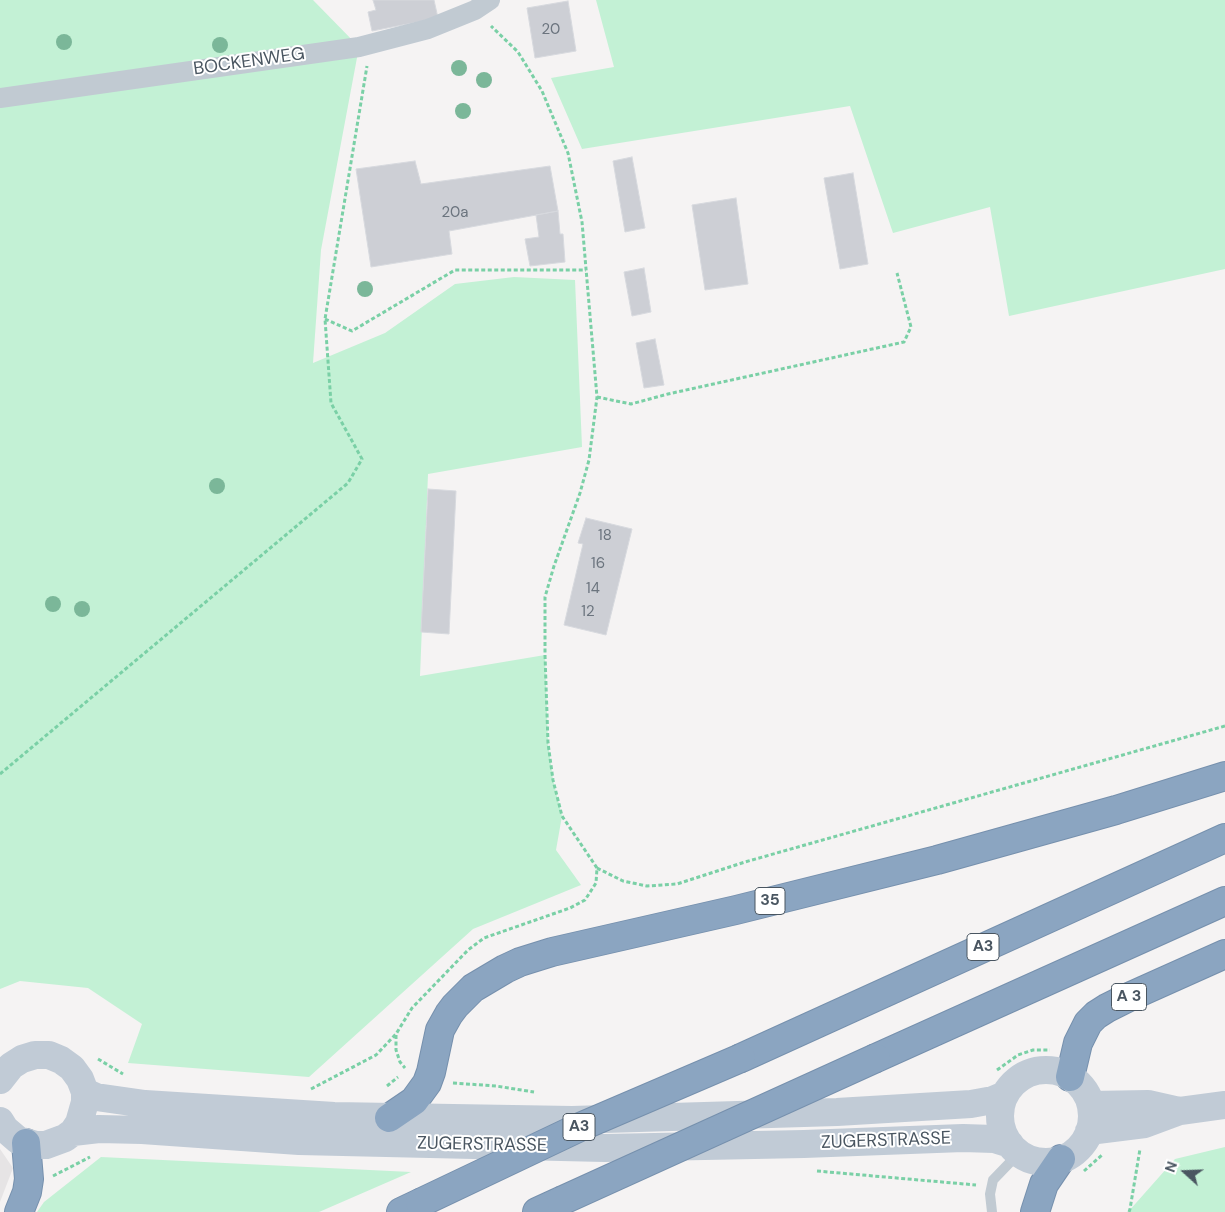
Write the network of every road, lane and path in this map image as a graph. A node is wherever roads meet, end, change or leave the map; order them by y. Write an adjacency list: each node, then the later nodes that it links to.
1 (482, 5): 2 (street, BOCKENWEG); 4 (path)
2 (371, 44): 3 (street, BOCKENWEG); 6 (path)
3 (0, 98)
4 (586, 270): 6 (path); 7 (path)
5 (897, 273): 7 (path)
6 (325, 319): 9 (path)
7 (597, 397): 12 (path)
8 (1225, 726): 12 (path)
9 (0, 774)
10 (1225, 776): 20 (highway, 35)
11 (1225, 838): 35 (highway, A3, bridge)
12 (597, 868): 15 (path)
13 (1225, 901): 37 (highway, bridge)
14 (1225, 954): 17 (highway, A 3)
15 (396, 1034): 20 (path); 22 (path)
16 (95, 1056): 18 (path)
17 (1070, 1076): 24 (main road, ZUGERSTRASSE); 28 (main road)
18 (127, 1077)
19 (1, 1078): 21 (main road)
20 (428, 1079): 23 (path); 27 (highway, 35)
21 (84, 1092): 27 (main road, ZUGERSTRASSE); 31 (main road)
22 (304, 1093)
23 (541, 1093)
24 (1005, 1095): 27 (main road, ZUGERSTRASSE); 33 (main road)
25 (1225, 1105): 26 (main road)
26 (1180, 1111): 28 (main road); 30 (main road)
27 (389, 1118)
28 (1090, 1118): 30 (main road); 34 (main road)
29 (0, 1121): 32 (main road)
30 (1145, 1124): 40 (path)
31 (73, 1132): 32 (main road, ZUGERSTRASSE); 33 (main road, ZUGERSTRASSE)
32 (26, 1143): 36 (highway)
33 (1014, 1149): 34 (main road, ZUGERSTRASSE); 38 (lane)
34 (1061, 1159): 39 (highway)
35 (410, 1208)
36 (19, 1212)
37 (537, 1212)
38 (992, 1212)
39 (1035, 1212)
40 (1129, 1212)

